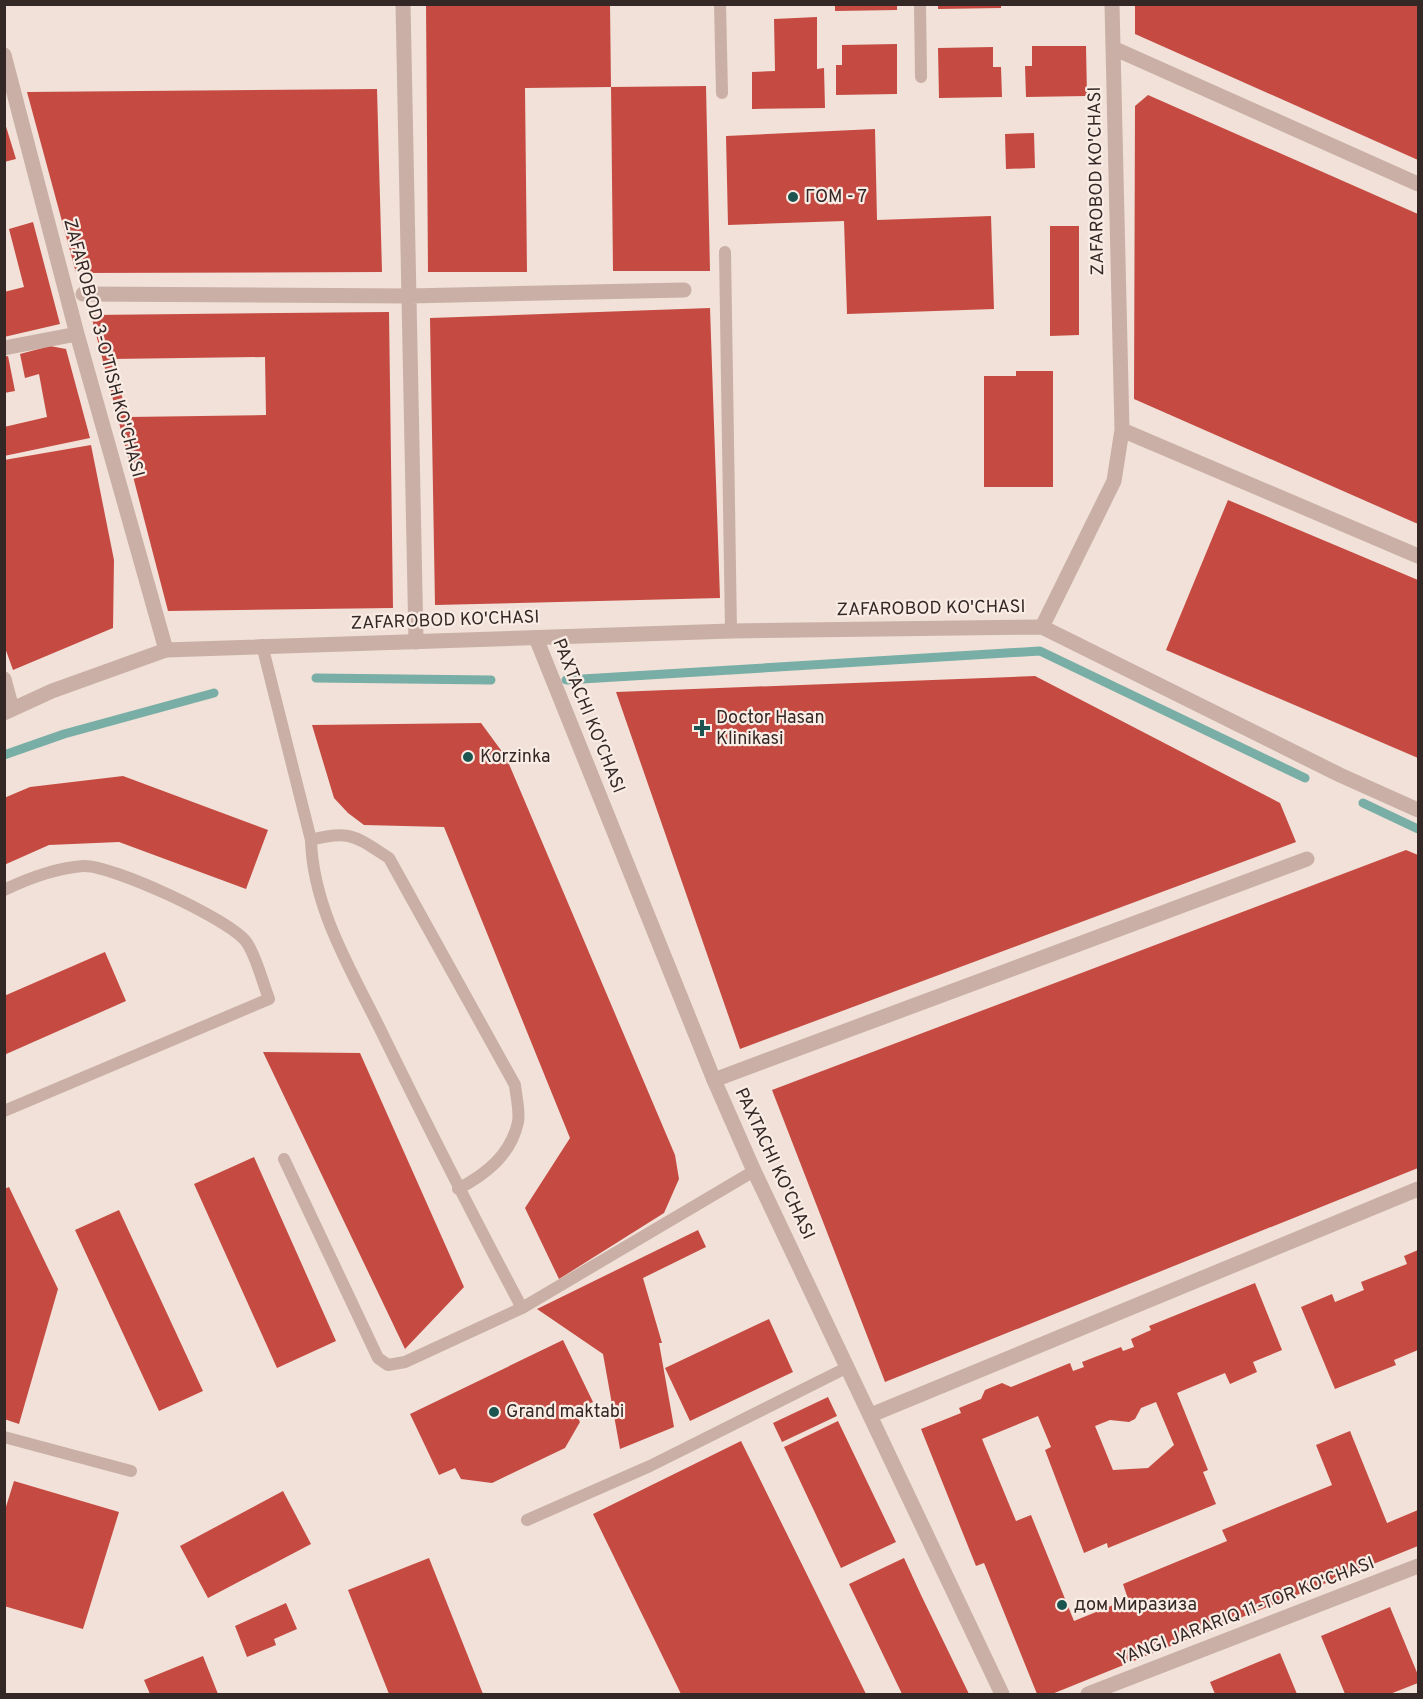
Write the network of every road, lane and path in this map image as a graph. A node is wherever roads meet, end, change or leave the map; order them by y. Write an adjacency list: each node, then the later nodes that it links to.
1 (403, 4): 13 (street)
2 (720, 4): 8 (lane)
3 (920, 4): 7 (lane)
4 (1112, 4): 5 (street, ZAFAROBOD KO'CHASI)
5 (1113, 48): 9 (street); 16 (street, ZAFAROBOD KO'CHASI)
6 (4, 55): 14 (street, ZAFAROBOD 3-O'TISH KO'CHASI)
7 (921, 77)
8 (722, 93)
9 (1419, 184)
10 (725, 252): 19 (lane)
11 (684, 290): 13 (street)
12 (83, 294): 13 (street)
13 (409, 296): 21 (street)
14 (77, 334): 15 (street); 23 (street, ZAFAROBOD 3-O'TISH KO'CHASI)
15 (4, 348)
16 (1122, 430): 17 (street); 18 (street, ZAFAROBOD KO'CHASI)
17 (1419, 556)
18 (1042, 627): 19 (street, ZAFAROBOD KO'CHASI); 26 (street, ZAFAROBOD KO'CHASI)
19 (731, 632): 20 (street, ZAFAROBOD KO'CHASI)
20 (536, 638): 21 (street, ZAFAROBOD KO'CHASI); 30 (street, PAXTACHI KO'CHASI)
21 (416, 642): 22 (street, ZAFAROBOD KO'CHASI)
22 (262, 645): 23 (street, ZAFAROBOD KO'CHASI); 27 (lane)
23 (166, 650): 25 (street, ZAFAROBOD KO'CHASI)
24 (4, 679): 25 (street)
25 (8, 711)
26 (1419, 810)
27 (311, 840): 34 (lane); 34 (lane)
28 (1307, 860): 30 (street)
29 (4, 890): 31 (lane)
30 (714, 1080): 33 (street, PAXTACHI KO'CHASI)
31 (4, 1112)
32 (284, 1158): 36 (lane)
33 (754, 1171): 36 (lane); 37 (street, PAXTACHI KO'CHASI)
34 (458, 1189): 36 (lane)
35 (1419, 1189): 38 (street)
36 (522, 1308)
37 (848, 1367): 38 (street, PAXTACHI KO'CHASI); 41 (lane)
38 (871, 1416): 43 (street, PAXTACHI KO'CHASI)
39 (4, 1437): 40 (lane)
40 (131, 1471)
41 (527, 1520)
42 (1419, 1566): 44 (street, YANGI JARARIQ 11-TOR KO'CHASI)
43 (1002, 1695)
44 (1088, 1695)

